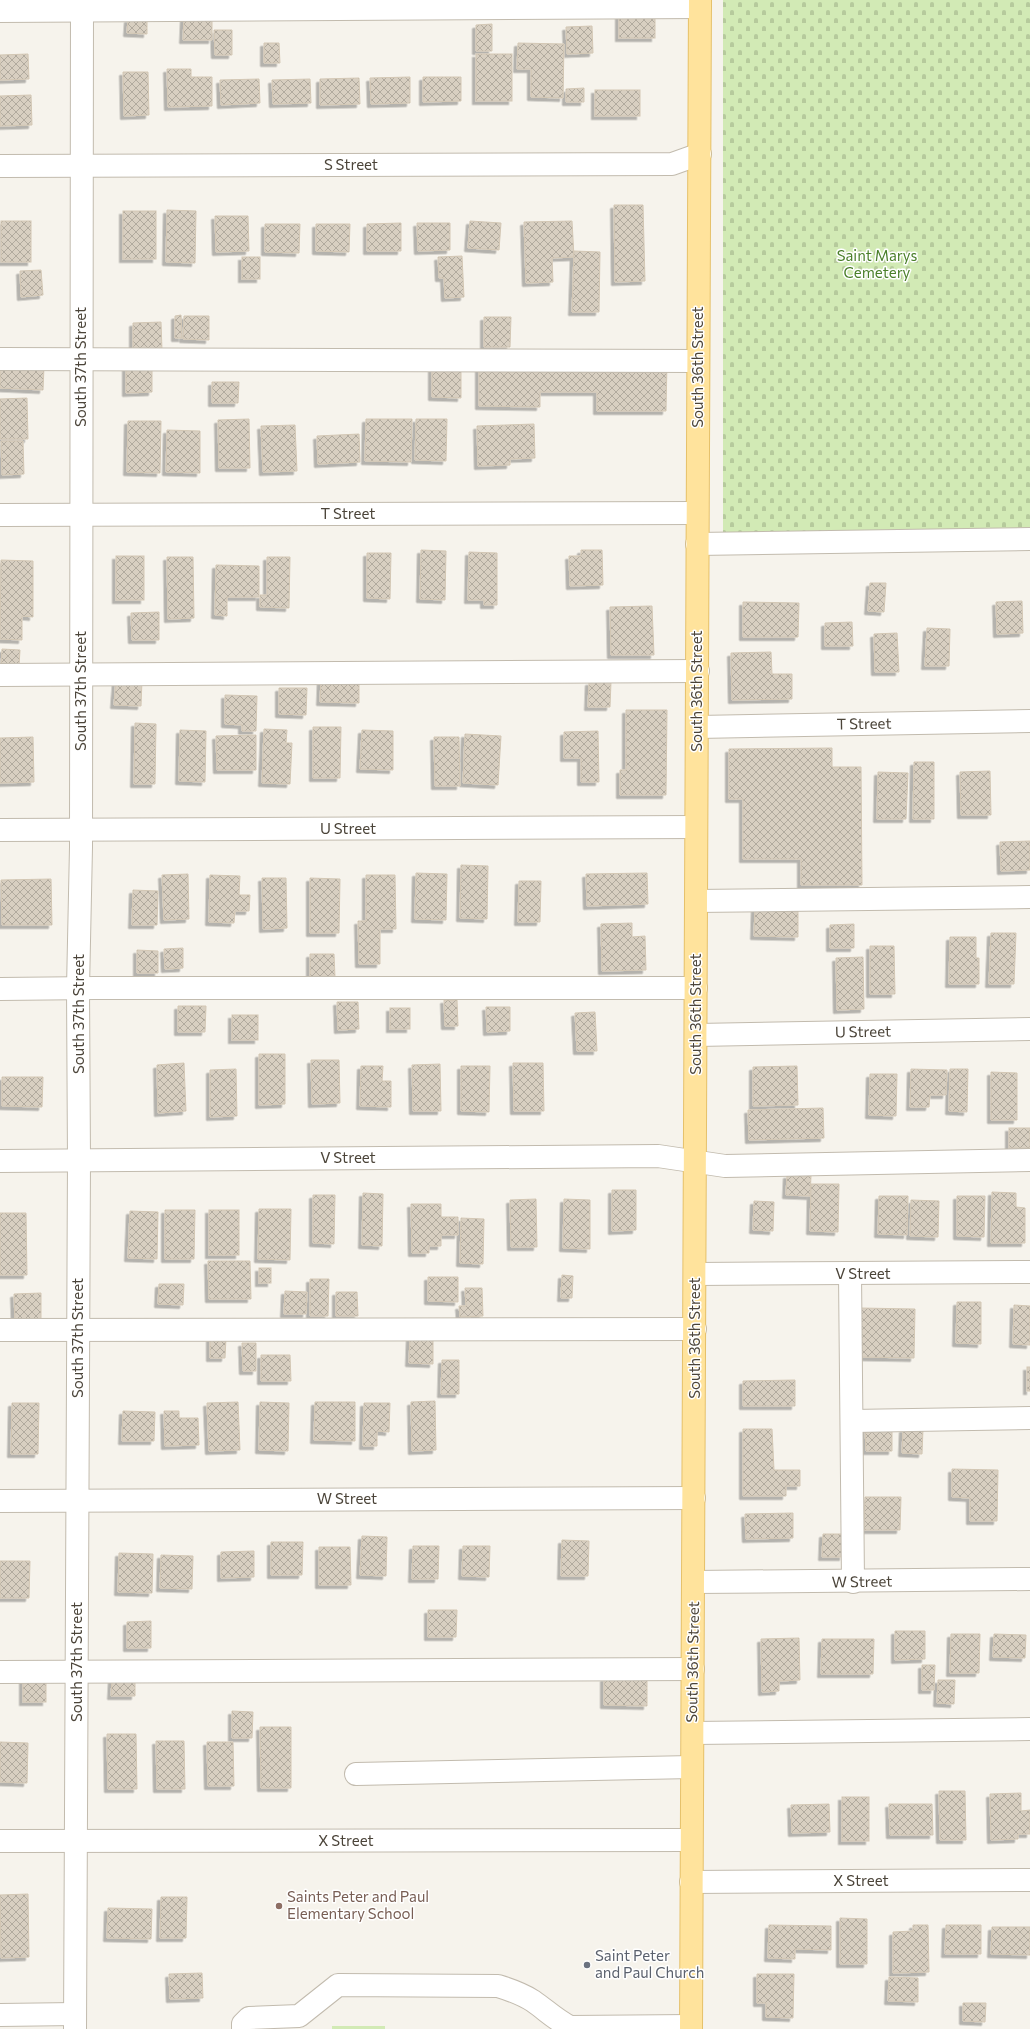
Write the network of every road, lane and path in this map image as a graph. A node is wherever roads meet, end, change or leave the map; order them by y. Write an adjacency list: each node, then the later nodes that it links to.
1 (700, 4): 2 (street); 4 (main road, South 36th Street)
2 (82, 5): 3 (street); 6 (street, South 37th Street)
3 (0, 11)
4 (700, 154): 6 (street, S Street); 9 (main road, South 36th Street)
5 (0, 166): 6 (street, S Street)
6 (81, 166): 7 (street, South 37th Street)
7 (81, 359): 8 (street); 9 (street); 12 (street, South 37th Street)
8 (0, 360)
9 (698, 361): 10 (main road, South 36th Street)
10 (697, 513): 12 (street, T Street); 14 (main road, South 36th Street)
11 (0, 515): 12 (street, T Street)
12 (82, 515): 16 (street, South 37th Street)
13 (1030, 539): 14 (street)
14 (697, 544): 15 (main road, South 36th Street)
15 (698, 671): 16 (street); 19 (main road, South 36th Street)
16 (81, 674): 17 (street); 22 (street, South 37th Street)
17 (0, 675)
18 (1030, 721): 19 (street, T Street)
19 (698, 728): 20 (main road, South 36th Street)
20 (696, 827): 22 (street, U Street); 24 (main road, South 36th Street)
21 (0, 830): 22 (street, U Street)
22 (81, 830): 25 (street, South 37th Street)
23 (1030, 897): 24 (street)
24 (696, 902): 26 (main road, South 36th Street)
25 (78, 988): 26 (street); 27 (street); 30 (street, South 37th Street)
26 (696, 988): 29 (main road, South 36th Street)
27 (0, 989)
28 (1030, 1029): 29 (street, U Street)
29 (697, 1034): 33 (main road, South 36th Street)
30 (79, 1160): 32 (street, V Street); 33 (street, V Street); 38 (street, South 37th Street)
31 (1030, 1160): 33 (street, V Street)
32 (0, 1161)
33 (695, 1161): 35 (main road, South 36th Street)
34 (1030, 1272): 36 (street, V Street)
35 (696, 1274): 36 (street, V Street); 39 (main road, South 36th Street)
36 (850, 1274): 41 (street)
37 (0, 1330): 38 (street)
38 (78, 1330): 39 (street); 44 (street, South 37th Street)
39 (695, 1330): 42 (main road, South 36th Street)
40 (1030, 1418): 41 (street)
41 (852, 1421): 47 (street)
42 (694, 1498): 44 (street, W Street); 46 (main road, South 36th Street)
43 (0, 1501): 44 (street, W Street)
44 (78, 1501): 49 (street, South 37th Street)
45 (1030, 1579): 47 (street, W Street)
46 (694, 1582): 47 (street, W Street); 48 (main road, South 36th Street)
47 (853, 1582)
48 (693, 1669): 49 (street); 52 (main road, South 36th Street)
49 (77, 1671): 50 (street); 57 (street, South 37th Street)
50 (0, 1672)
51 (1030, 1729): 52 (street)
52 (693, 1733): 53 (main road, South 36th Street)
53 (692, 1767): 54 (street); 55 (main road, South 36th Street)
54 (356, 1774)
55 (692, 1840): 57 (street, X Street); 59 (main road, South 36th Street)
56 (0, 1841): 57 (street, X Street)
57 (76, 1841): 61 (street, South 37th Street)
58 (1030, 1880): 59 (street, X Street)
59 (692, 1882): 63 (main road, South 36th Street)
60 (0, 2015): 61 (street)
61 (75, 2022)
62 (299, 2023): 63 (street); 64 (street)
63 (691, 2028)
64 (243, 2029)

